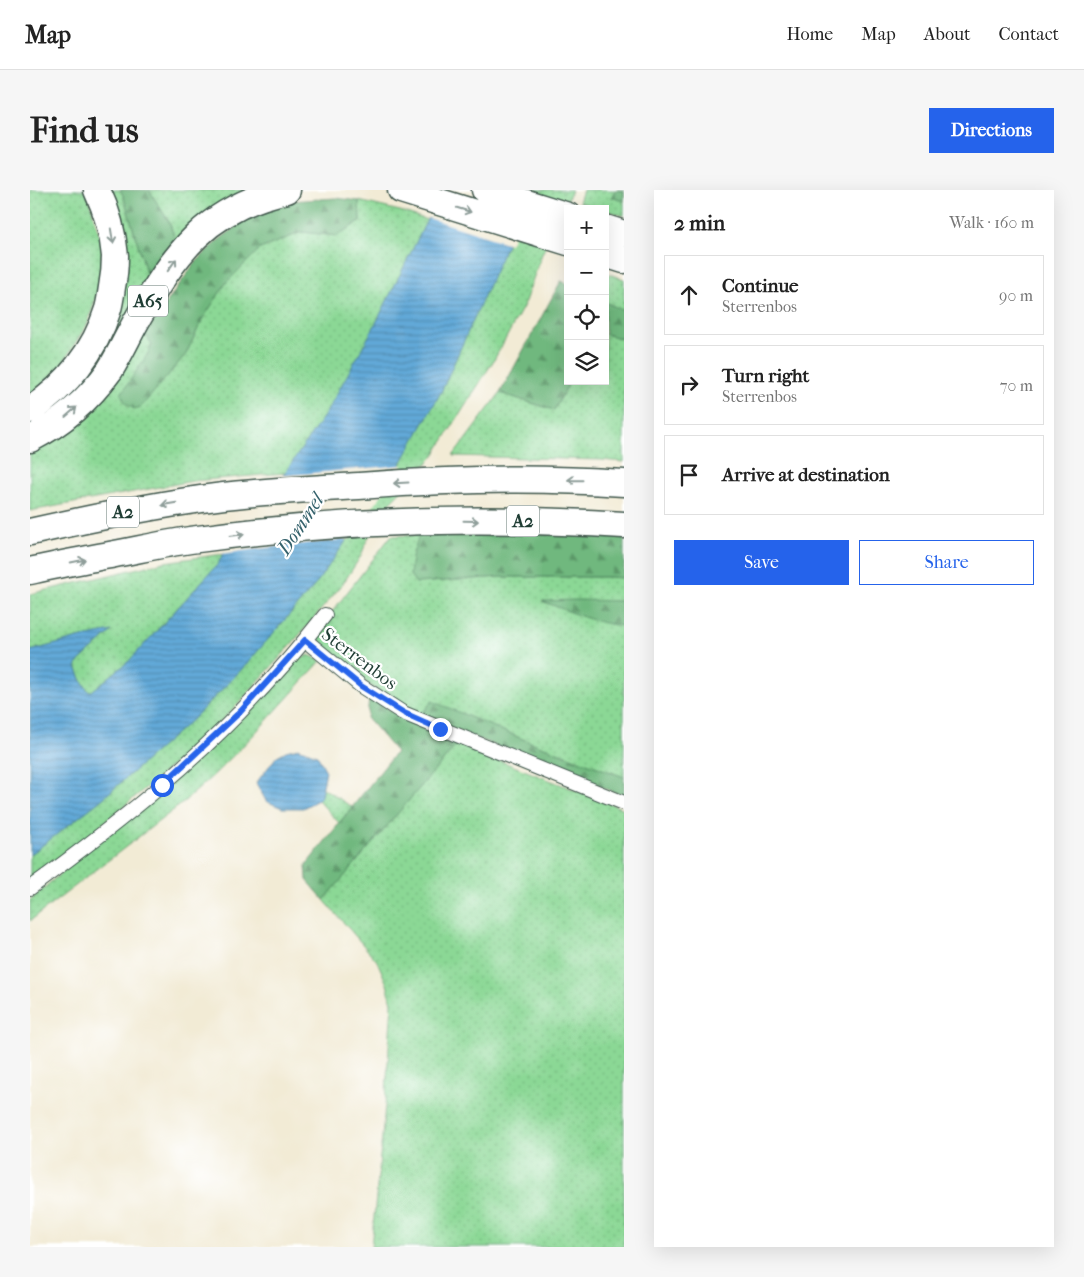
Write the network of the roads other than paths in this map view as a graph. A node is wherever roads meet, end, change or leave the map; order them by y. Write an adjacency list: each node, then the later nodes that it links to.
1 (97, 190): 11 (highway, A65, one-way to 11)
2 (286, 190): 12 (highway, A65, one-way to 2)
3 (401, 190): 8 (highway, one-way to 8)
4 (485, 190): 5 (highway)
5 (564, 215)
6 (609, 229): 7 (highway)
7 (624, 234)
8 (564, 241)
9 (609, 255): 10 (highway)
10 (624, 260)
11 (30, 410)
12 (30, 439)
13 (624, 483): 15 (highway, A2, one-way to 15)
14 (624, 525): 16 (highway, A2, one-way to 14)
15 (30, 532)
16 (30, 571)
17 (325, 614): 18 (street)
18 (305, 640): 19 (street, Sterrenbos); 20 (street, Sterrenbos)
19 (624, 803)
20 (30, 888)

